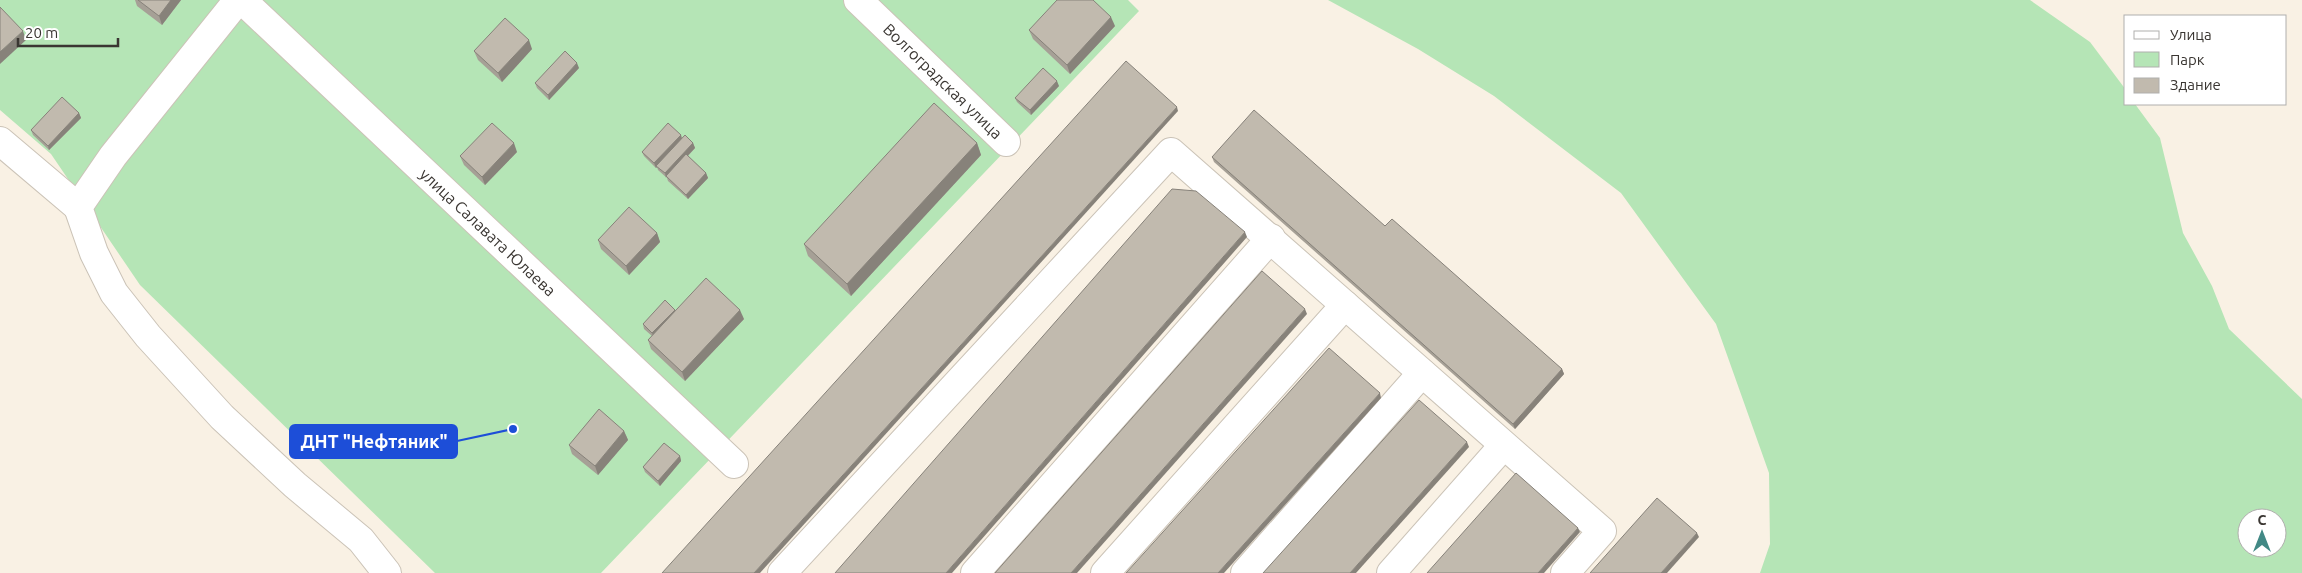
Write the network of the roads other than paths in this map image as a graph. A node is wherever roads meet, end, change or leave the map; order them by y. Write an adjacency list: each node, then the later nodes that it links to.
1 (238, 0): 6 (street)
2 (242, 0): 11 (street, улица Салавата Юлаева)
3 (858, 0): 5 (street, Волгоградская улица)
4 (0, 141): 6 (street)
5 (1006, 142)
6 (78, 207): 12 (street)
7 (1271, 238): 8 (street); 13 (street); 14 (street)
8 (1346, 305): 9 (street); 15 (street)
9 (1422, 373): 10 (street); 16 (street)
10 (1504, 446): 17 (street); 18 (street)
11 (734, 464)
12 (387, 573)
13 (782, 573)
14 (975, 573)
15 (1106, 573)
16 (1244, 573)
17 (1391, 573)
18 (1565, 573)

